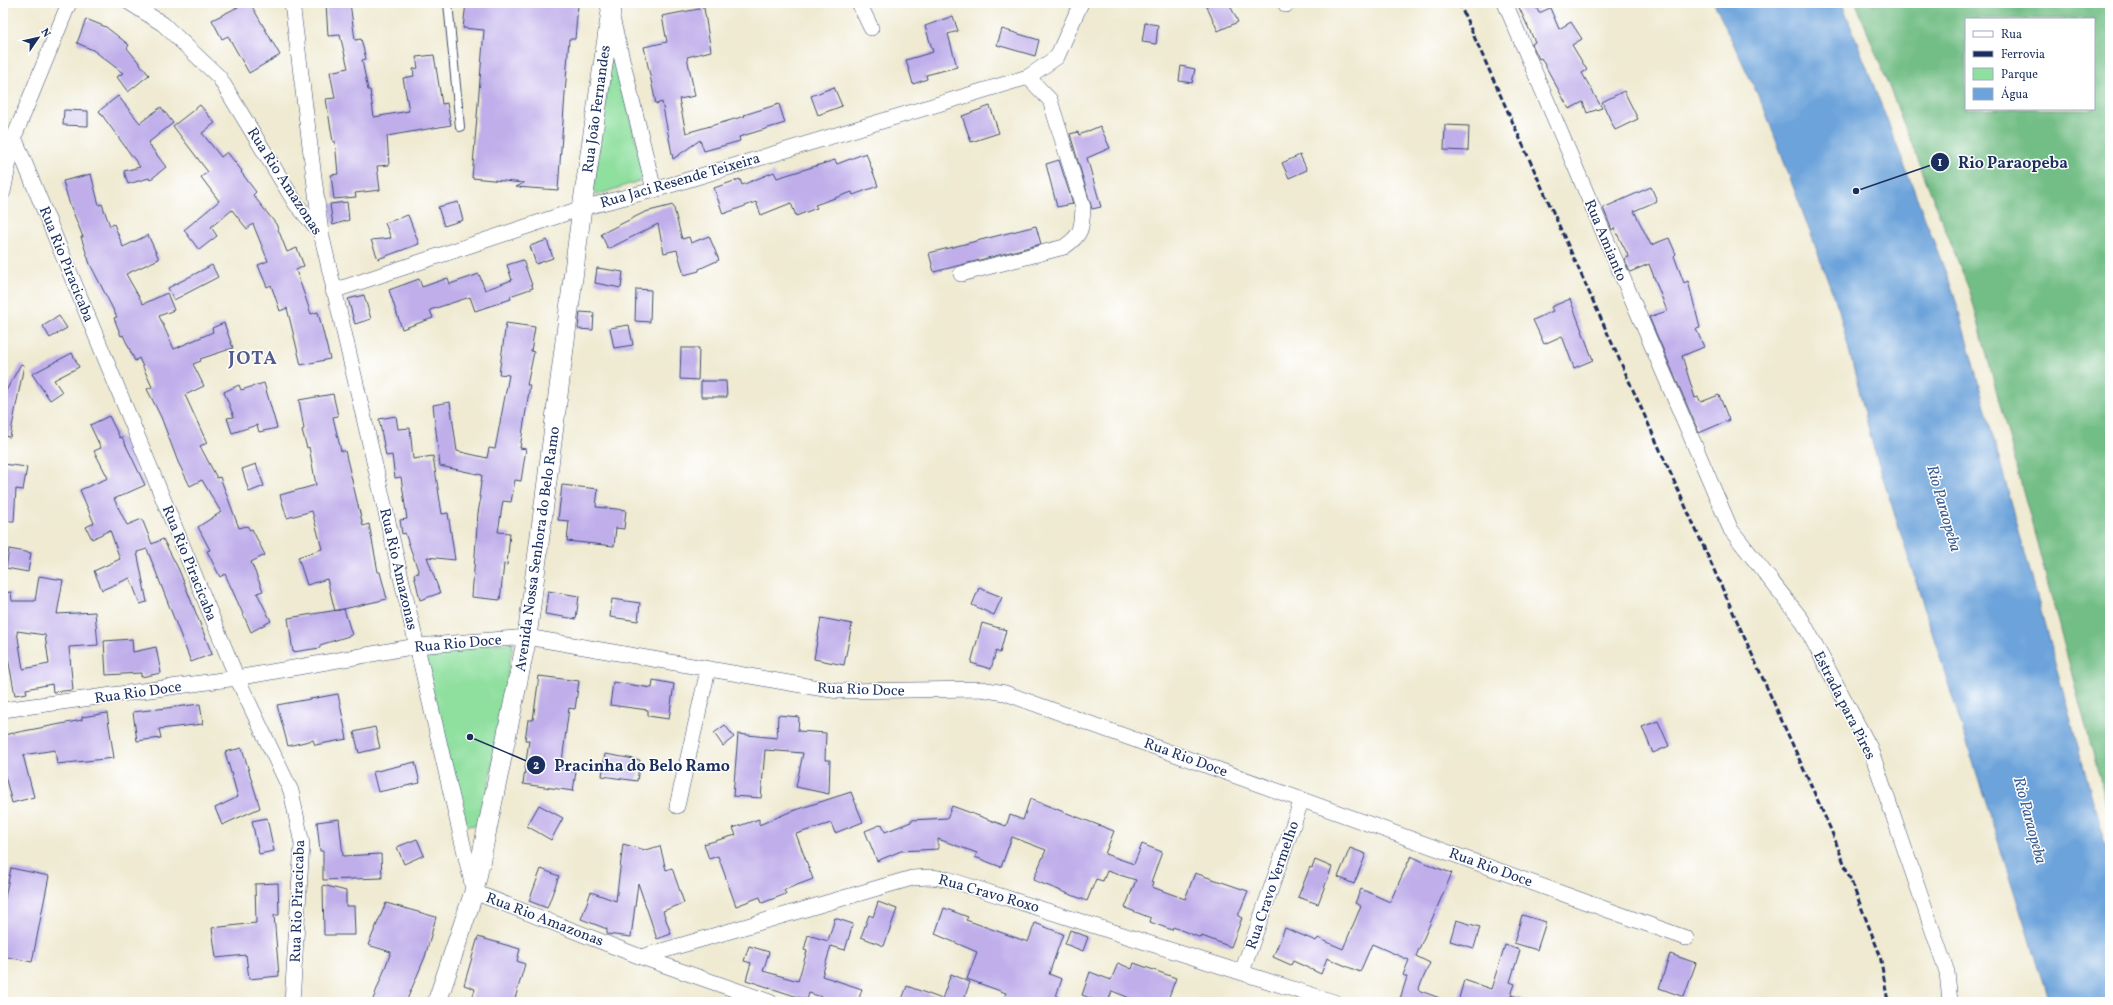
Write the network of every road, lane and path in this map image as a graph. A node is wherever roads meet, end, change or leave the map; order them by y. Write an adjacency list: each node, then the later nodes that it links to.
1 (69, 3): 12 (street)
2 (130, 3): 16 (street, Rua Rio Amazonas)
3 (292, 3): 16 (street)
4 (448, 3): 11 (lane)
5 (859, 3): 9 (street)
6 (1081, 3): 10 (street, Rua Jaci Resende Teixeira)
7 (1505, 3): 19 (street, Rua Amianto)
8 (610, 7): 13 (street, Rua João Fernandes); 15 (street, Rua João Fernandes)
9 (871, 28)
10 (1028, 77): 13 (street, Rua Jaci Resende Teixeira); 17 (street)
11 (460, 127)
12 (14, 137): 14 (street); 23 (street, Rua Rio Piracicaba)
13 (654, 190): 15 (street, Rua Jaci Resende Teixeira)
14 (3, 192)
15 (582, 208): 18 (street, Rua Jaci Resende Teixeira); 20 (street, Avenida Nossa Senhora do Belo Ramo)
16 (321, 234): 18 (street, Rua Rio Amazonas)
17 (961, 274)
18 (334, 290): 21 (street, Rua Rio Amazonas)
19 (1707, 476): 35 (street, Estrada para Pires)
20 (527, 637): 21 (street, Rua Rio Doce); 22 (street, Rua Rio Doce); 27 (street, Avenida Nossa Senhora do Belo Ramo)
21 (417, 646): 23 (street, Rua Rio Doce); 27 (street, Rua Rio Amazonas)
22 (708, 670): 25 (street, Rua Rio Doce); 26 (street)
23 (237, 678): 24 (street, Rua Rio Doce); 31 (street, Rua Rio Piracicaba)
24 (3, 710)
25 (1302, 798): 28 (street, Rua Rio Doce); 30 (street, Rua Cravo Vermelho)
26 (678, 806)
27 (474, 892): 29 (street, Rua Rio Amazonas); 32 (street, Avenida Nossa Senhora do Belo Ramo)
28 (1686, 938)
29 (641, 957): 30 (street, Rua Cravo Roxo); 33 (street, Rua Rio Amazonas)
30 (1242, 972): 34 (street, Rua Cravo Roxo)
31 (292, 1002)
32 (437, 1002)
33 (770, 1002)
34 (1334, 1002)
35 (1950, 1002)

